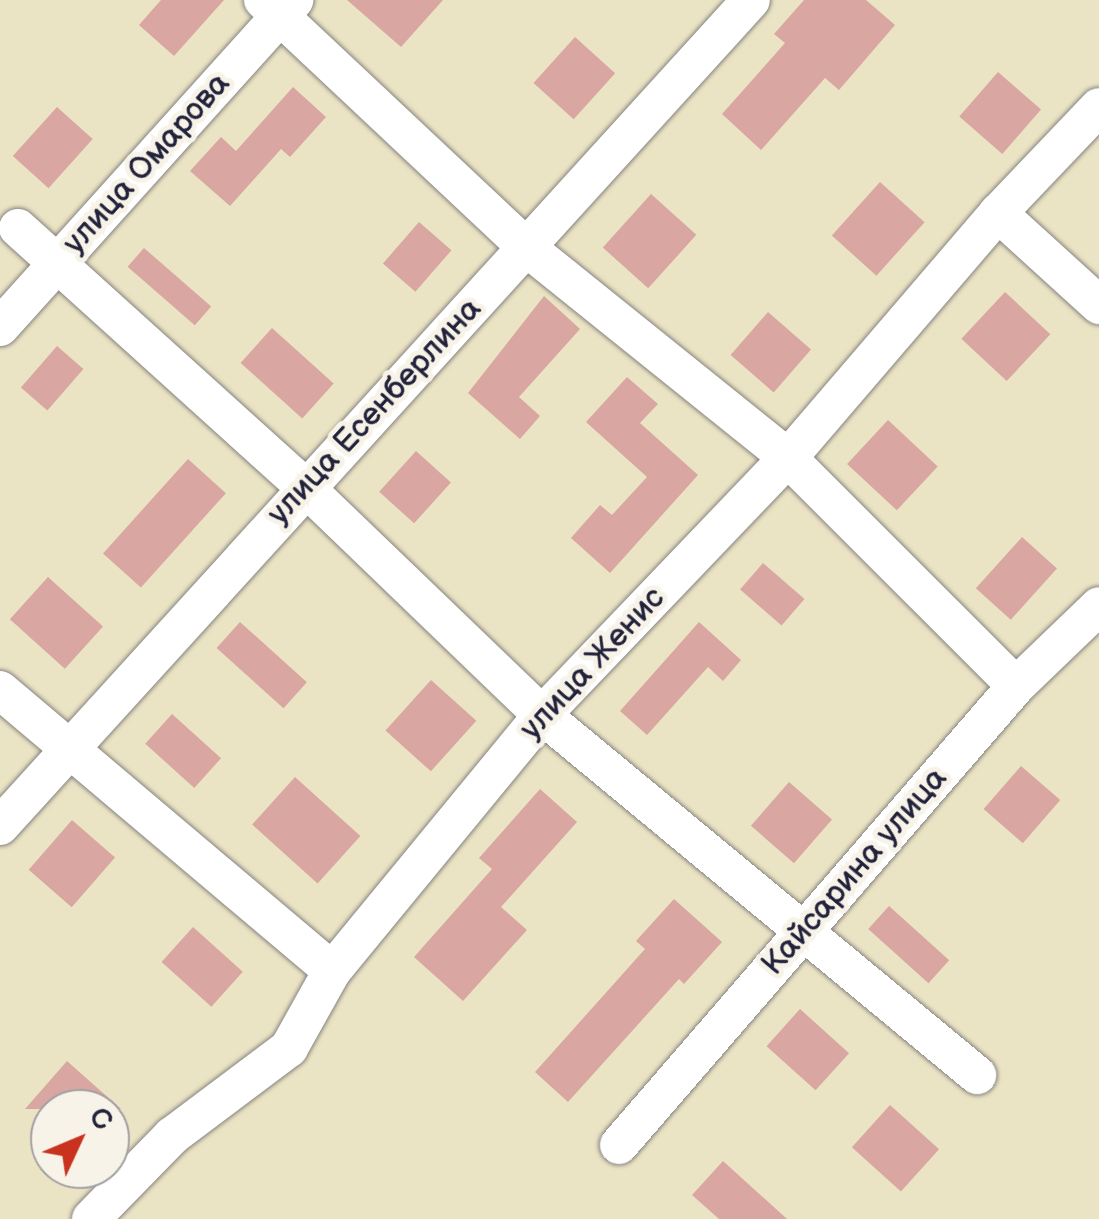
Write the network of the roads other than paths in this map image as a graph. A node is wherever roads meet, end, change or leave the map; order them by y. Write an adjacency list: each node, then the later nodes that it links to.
1 (748, 1): 6 (street, улица Есенберлина)
2 (279, 5): 6 (street); 7 (street, улица Омарова)
3 (1099, 106): 4 (street, улица Женис)
4 (998, 212): 8 (street); 10 (street, улица Женис)
5 (18, 228): 7 (street)
6 (526, 247): 10 (street); 11 (street, улица Есенберлина)
7 (58, 263): 9 (street, улица Омарова); 11 (street)
8 (1099, 305)
9 (0, 327)
10 (788, 458): 13 (street); 15 (street, улица Женис)
11 (305, 487): 15 (street); 16 (street, улица Есенберлина)
12 (1099, 606): 13 (street, Кайсарина улица)
13 (1016, 686): 18 (street, Кайсарина улица)
14 (0, 690): 16 (street)
15 (542, 716): 18 (street); 19 (street, улица Женис)
16 (72, 747): 17 (street, улица Есенберлина); 19 (street)
17 (0, 826)
18 (804, 931): 20 (street); 21 (street, Кайсарина улица)
19 (332, 971): 22 (street, улица Женис)
20 (977, 1075)
21 (619, 1145)
22 (91, 1219)

